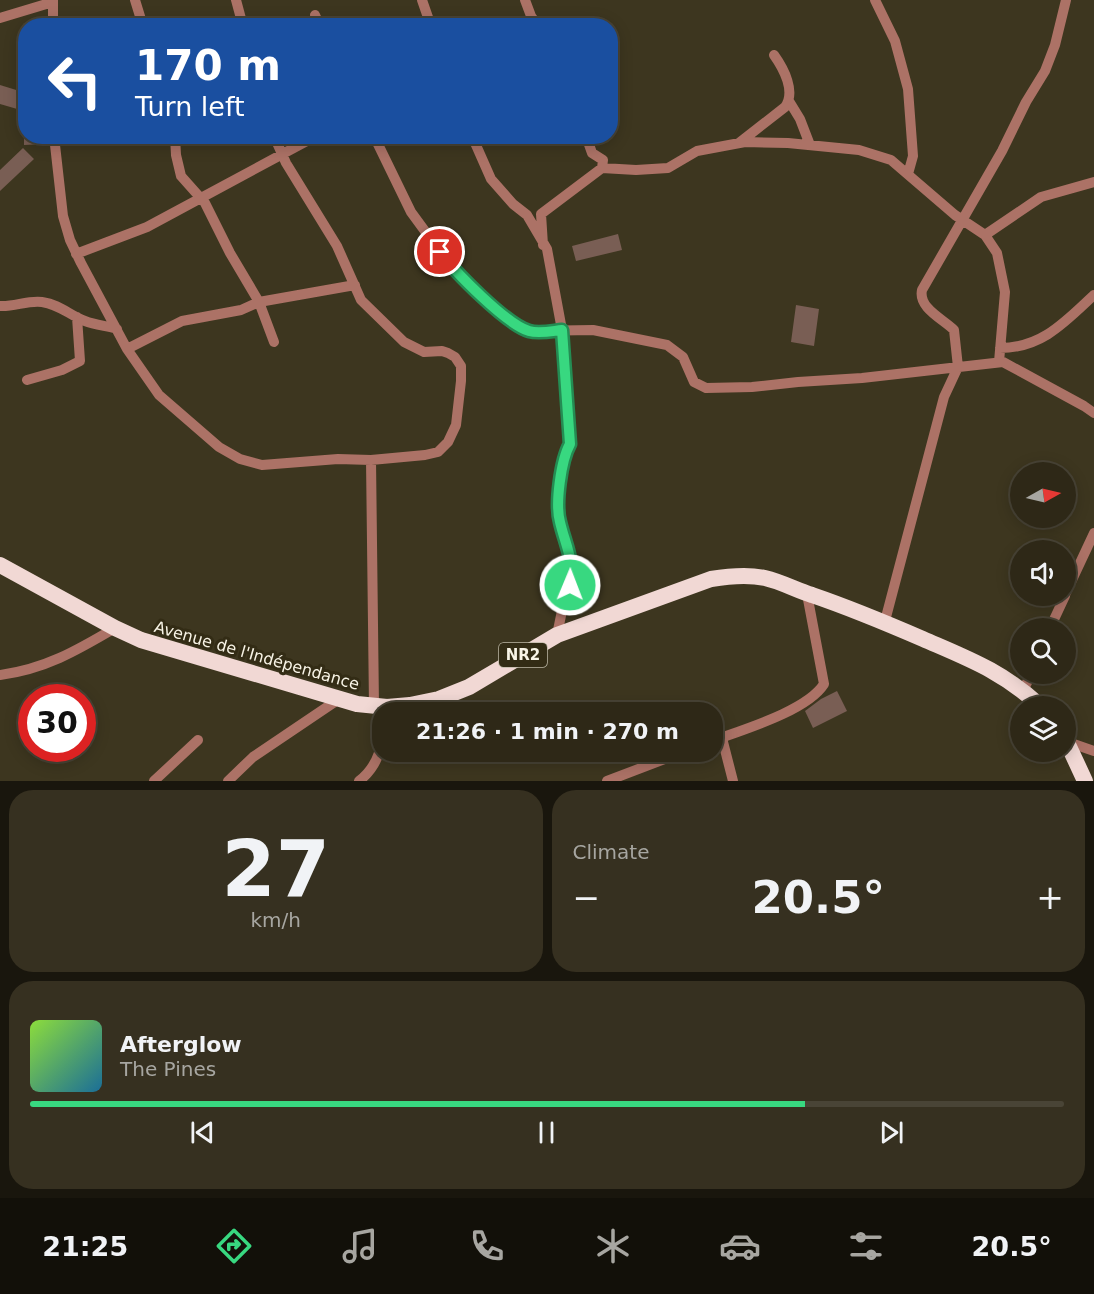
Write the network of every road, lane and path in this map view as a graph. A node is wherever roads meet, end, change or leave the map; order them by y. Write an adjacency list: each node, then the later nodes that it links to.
1 (135, 0): 10 (street)
2 (237, 0): 11 (street)
3 (422, 0): 12 (street)
4 (525, 0): 13 (street)
5 (875, 0): 27 (street)
6 (1066, 0): 32 (street)
7 (53, 1): 8 (street); 9 (street)
8 (0, 18)
9 (53, 18)
10 (141, 18)
11 (241, 18)
12 (428, 18)
13 (532, 18)
14 (774, 55): 15 (street)
15 (789, 101): 16 (street); 24 (street)
16 (738, 143): 24 (street); 26 (street)
17 (55, 144): 35 (street)
18 (175, 144): 29 (street)
19 (278, 144): 25 (street)
20 (301, 144): 25 (street)
21 (378, 144): 42 (street)
22 (476, 144): 30 (street)
23 (589, 144): 26 (street)
24 (810, 145): 27 (street)
25 (283, 154): 29 (street); 36 (street)
26 (602, 168): 31 (street)
27 (908, 174): 32 (street)
28 (1094, 182): 33 (street)
29 (201, 198): 35 (street); 38 (street)
30 (521, 210): 31 (street); 34 (street)
31 (543, 212): 34 (street)
32 (962, 219): 33 (street); 47 (street)
33 (985, 235): 44 (street)
34 (543, 245): 42 (street)
35 (76, 254): 41 (street)
36 (354, 285): 38 (street); 50 (street)
37 (1094, 296): 44 (street)
38 (259, 302): 43 (street); 45 (street)
39 (0, 306): 40 (street)
40 (77, 317): 41 (street); 48 (street)
41 (117, 329): 45 (street)
42 (562, 330): 47 (street); 57 (street)
43 (274, 342)
44 (1000, 348): 46 (street)
45 (127, 349): 50 (street)
46 (999, 362): 47 (street); 49 (street)
47 (958, 367): 55 (street)
48 (27, 380)
49 (1094, 413)
50 (371, 460): 63 (street)
51 (1094, 533): 53 (street)
52 (0, 565): 56 (highway, Avenue de l'Indépendance / NR2)
53 (1076, 571)
54 (807, 594): 55 (highway, Avenue de l'Indépendance / NR2); 57 (highway, Avenue de l'Indépendance / NR2); 66 (street)
55 (885, 621): 60 (highway, Avenue de l'Indépendance / NR2)
56 (115, 628): 58 (street); 62 (highway, Avenue de l'Indépendance / NR2)
57 (557, 635): 64 (highway, Avenue de l'Indépendance / NR2)
58 (0, 675)
59 (1026, 684): 60 (street)
60 (1023, 691): 61 (highway, Avenue de l'Indépendance / NR2)
61 (1029, 696)
62 (339, 699): 65 (highway, Avenue de l'Indépendance / NR2); 76 (street)
63 (382, 702)
64 (420, 702)
65 (372, 706)
66 (723, 737)
67 (198, 740): 75 (street)
68 (1076, 744): 69 (street)
69 (1094, 751)
70 (723, 755): 79 (street)
71 (376, 762): 74 (street)
72 (657, 762): 78 (street)
73 (1076, 762): 80 (highway)
74 (370, 777): 77 (street)
75 (154, 781)
76 (228, 781)
77 (359, 781)
78 (607, 781)
79 (733, 781)
80 (1085, 781)

